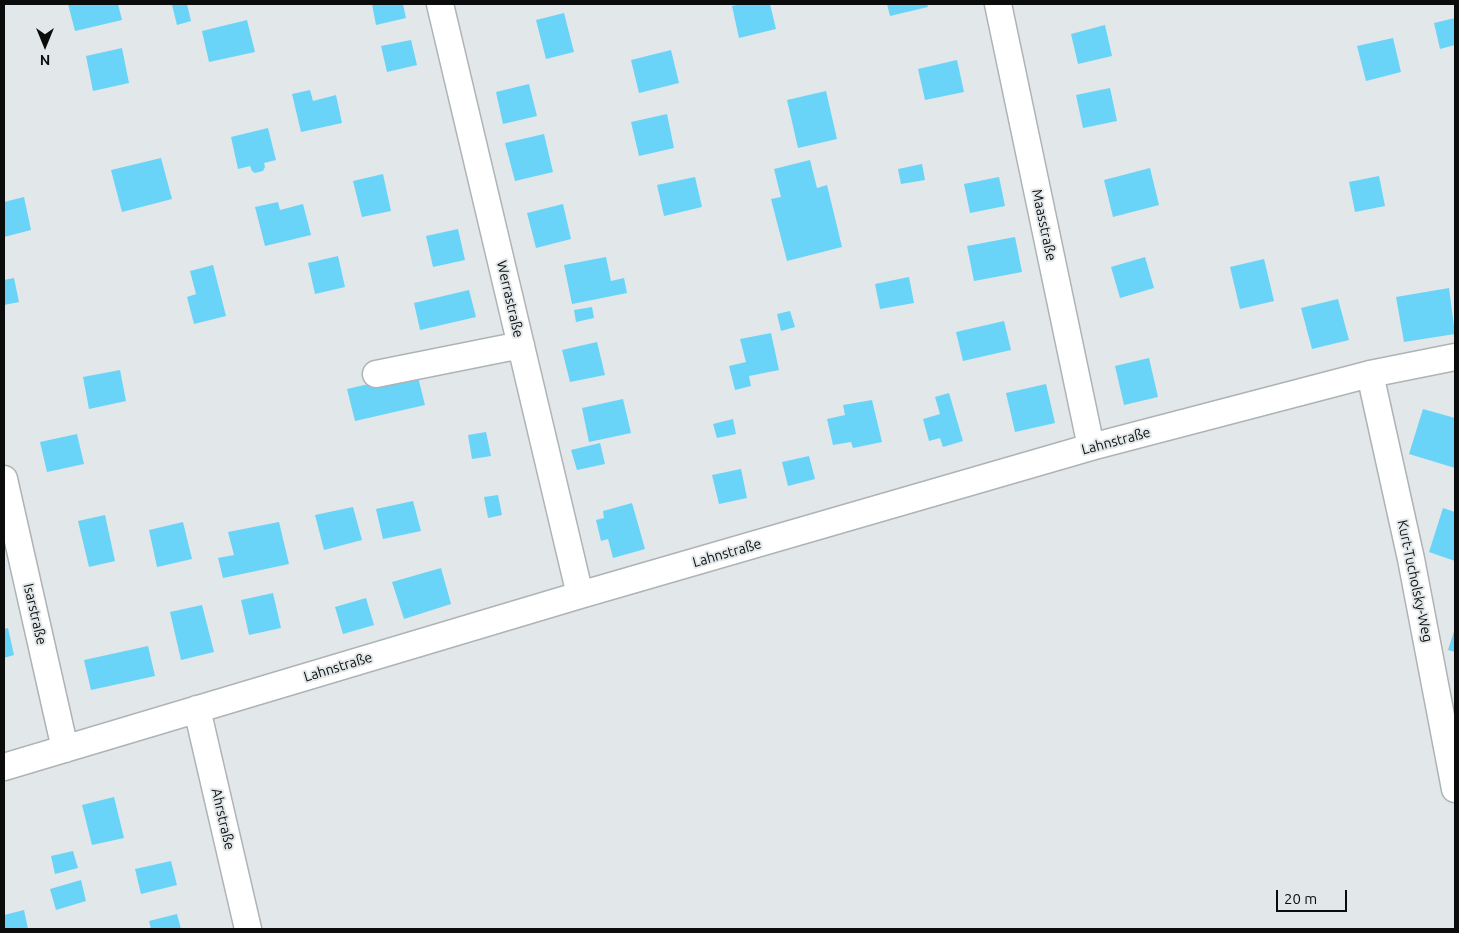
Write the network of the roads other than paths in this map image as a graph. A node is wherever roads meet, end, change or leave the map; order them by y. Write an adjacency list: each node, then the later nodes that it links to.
1 (440, 4): 3 (street, Werrastraße)
2 (998, 4): 7 (street, Maasstraße)
3 (520, 345): 5 (street); 9 (street, Werrastraße)
4 (1455, 358): 6 (street, Lahnstraße)
5 (376, 374)
6 (1370, 374): 7 (street, Lahnstraße); 13 (street, Kurt-Tucholsky-Weg)
7 (1091, 447): 9 (street, Lahnstraße)
8 (4, 479): 11 (street, Isarstraße)
9 (580, 595): 10 (street, Lahnstraße)
10 (197, 709): 11 (street, Lahnstraße); 14 (street, Ahrstraße)
11 (65, 749): 12 (street, Lahnstraße)
12 (4, 767)
13 (1455, 789)
14 (248, 929)

